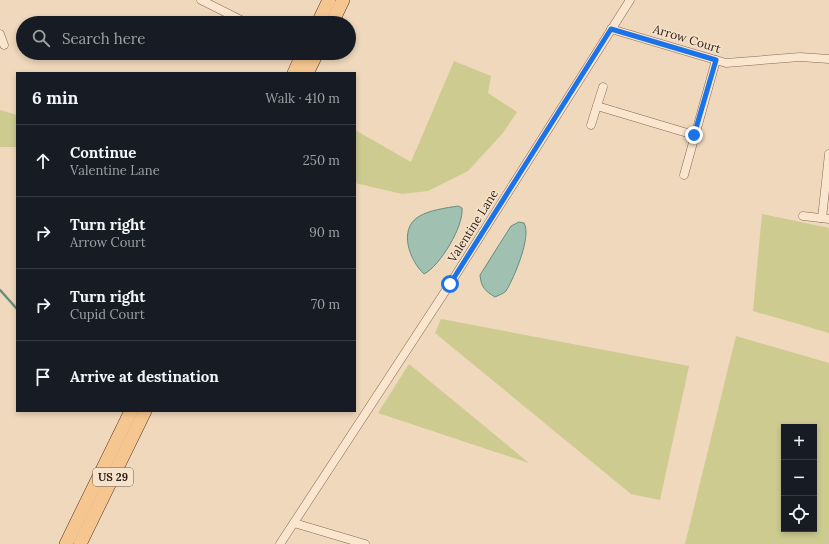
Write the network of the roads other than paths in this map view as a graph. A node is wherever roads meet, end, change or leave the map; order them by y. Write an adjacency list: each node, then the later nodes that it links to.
1 (201, 0): 5 (street)
2 (329, 0): 6 (main road)
3 (343, 0): 7 (main road)
4 (630, 0): 8 (street, Valentine Lane)
5 (233, 16)
6 (326, 16)
7 (330, 16)
8 (611, 29): 13 (street, Arrow Court); 28 (street, Valentine Lane)
9 (0, 34): 10 (street)
10 (4, 46)
11 (305, 60): 15 (main road)
12 (309, 60): 16 (main road)
13 (716, 60): 14 (street, Arrow Court); 20 (street)
14 (829, 60)
15 (295, 72)
16 (308, 72)
17 (603, 87): 18 (street)
18 (597, 106): 19 (street); 20 (street)
19 (591, 126)
20 (694, 135): 22 (street)
21 (829, 154): 24 (street)
22 (684, 175)
23 (803, 216): 24 (street)
24 (826, 218)
25 (131, 412): 27 (main road, US 29)
26 (144, 412): 27 (main road, US 29)
27 (87, 515): 29 (main road, US 29); 30 (main road, US 29)
28 (294, 523): 31 (street, Valentine Lane); 32 (street)
29 (66, 544)
30 (80, 544)
31 (280, 544)
32 (365, 544)

